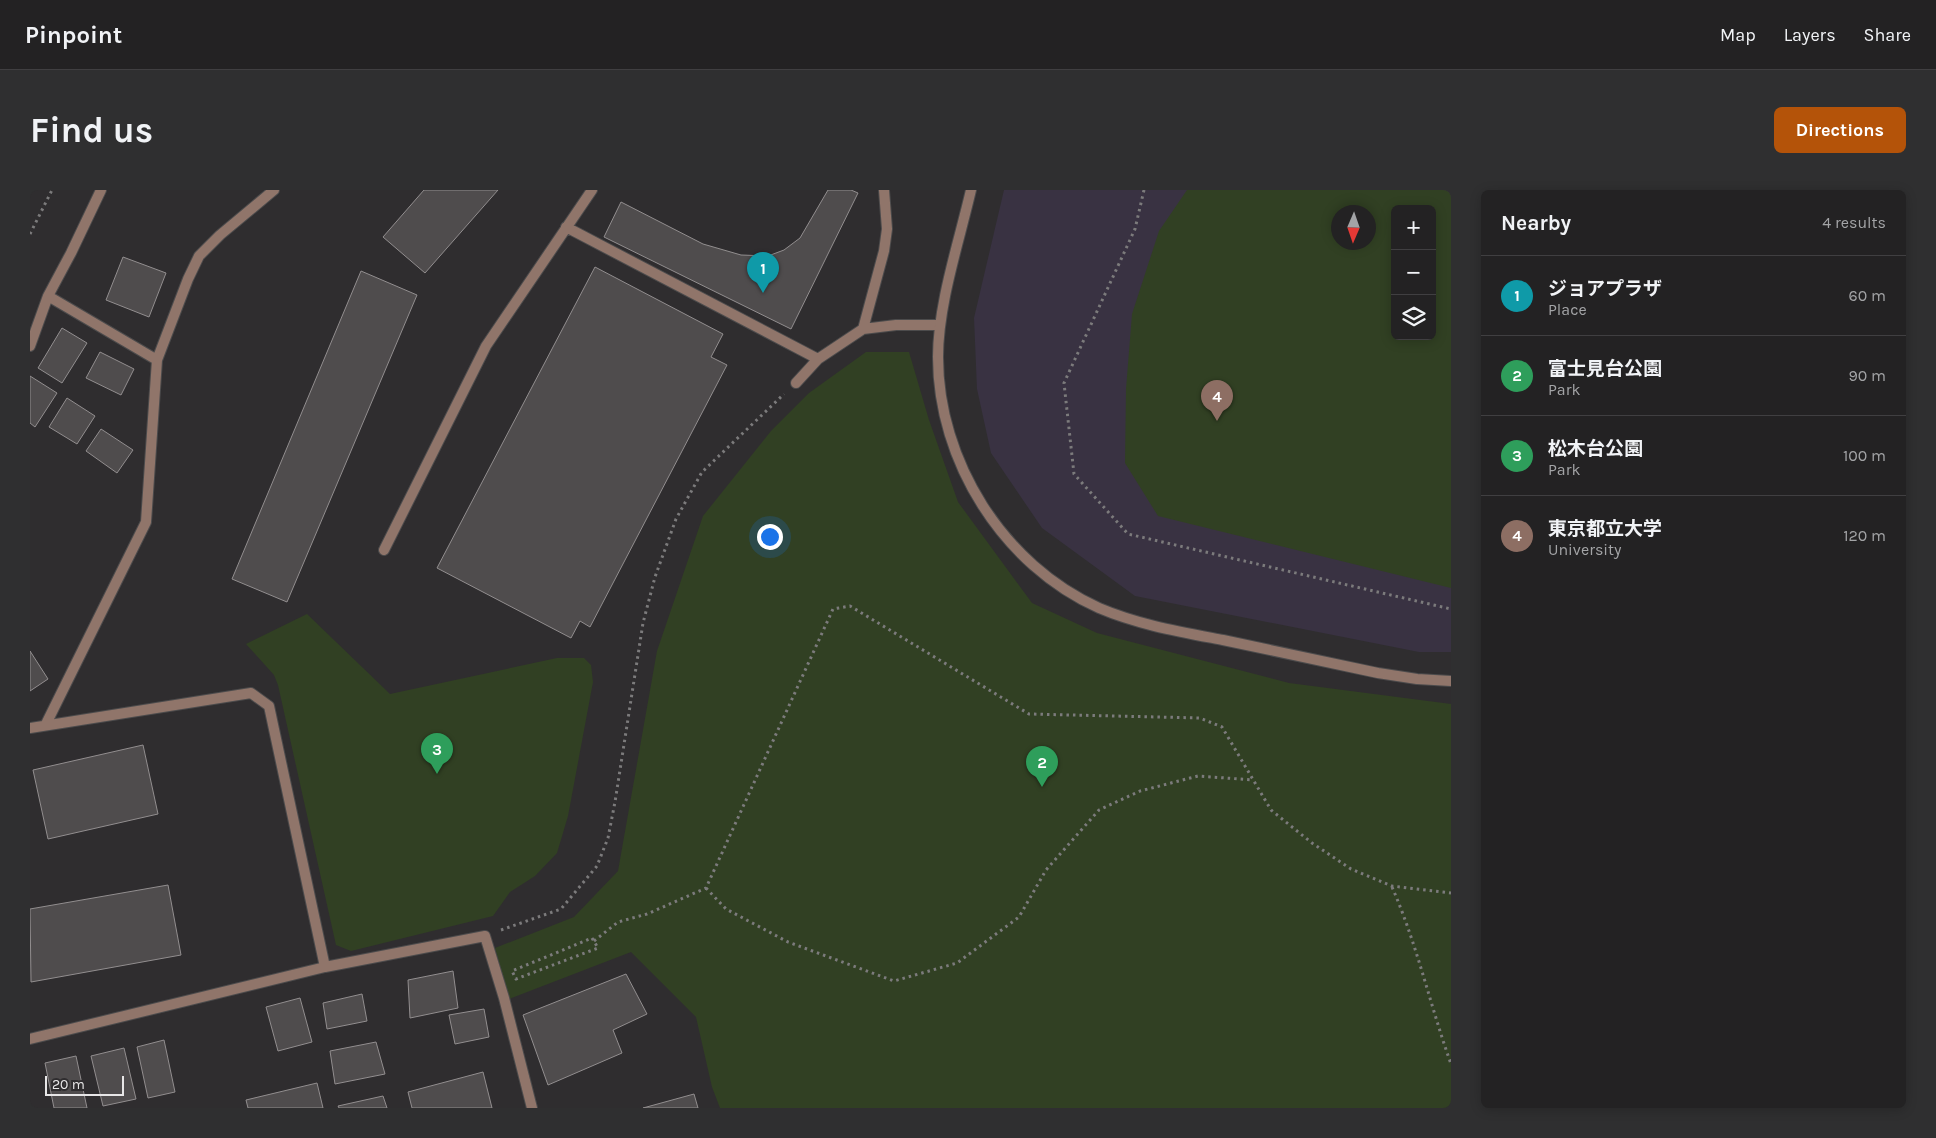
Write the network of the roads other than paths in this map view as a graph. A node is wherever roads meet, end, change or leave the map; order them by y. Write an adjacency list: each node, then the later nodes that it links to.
1 (101, 190): 7 (street)
2 (274, 190): 12 (street)
3 (592, 190): 6 (street)
4 (884, 190): 9 (street)
5 (971, 190): 8 (street)
6 (566, 227): 11 (street); 14 (street)
7 (48, 296): 10 (street); 12 (street)
8 (940, 325): 9 (street); 15 (street)
9 (862, 329): 11 (street)
10 (30, 346)
11 (818, 359): 13 (street)
12 (157, 360): 16 (street)
13 (796, 383)
14 (384, 550)
15 (1451, 681)
16 (46, 724): 17 (street); 18 (street)
17 (30, 728)
18 (325, 968): 19 (street); 20 (street)
19 (30, 1040)
20 (532, 1108)

